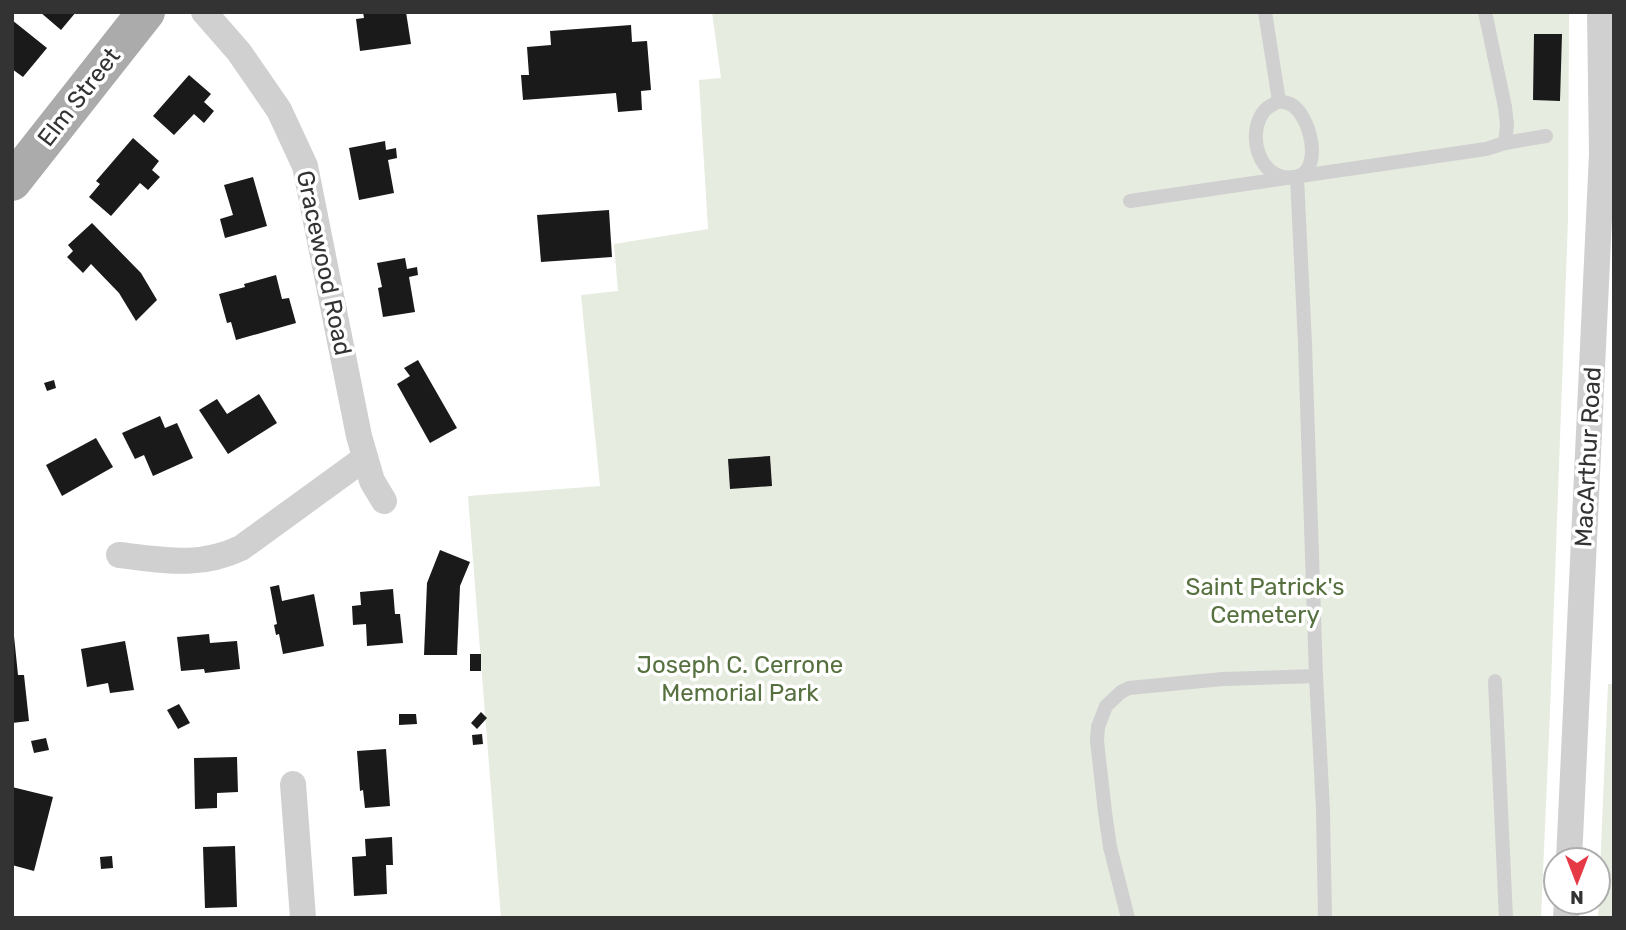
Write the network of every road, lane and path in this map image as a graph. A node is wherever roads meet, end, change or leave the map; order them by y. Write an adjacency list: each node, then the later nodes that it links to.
1 (146, 12): 11 (main road, Elm Street)
2 (204, 12): 13 (street, Gracewood Road)
3 (1265, 12): 6 (lane)
4 (1485, 12): 8 (lane)
5 (1600, 12): 9 (street, MacArthur Road)
6 (1279, 101): 10 (lane); 10 (lane)
7 (1546, 136): 8 (lane)
8 (1505, 143): 10 (lane)
9 (1608, 154): 19 (street, MacArthur Road)
10 (1297, 177): 12 (lane); 16 (lane)
11 (12, 182)
12 (1130, 201)
13 (365, 458): 14 (street, Gracewood Road); 15 (street)
14 (384, 500)
15 (119, 555)
16 (1316, 676): 21 (lane); 22 (lane)
17 (1494, 681): 23 (lane)
18 (293, 784): 20 (street)
19 (1570, 846)
20 (303, 918)
21 (1128, 918)
22 (1325, 918)
23 (1506, 918)

